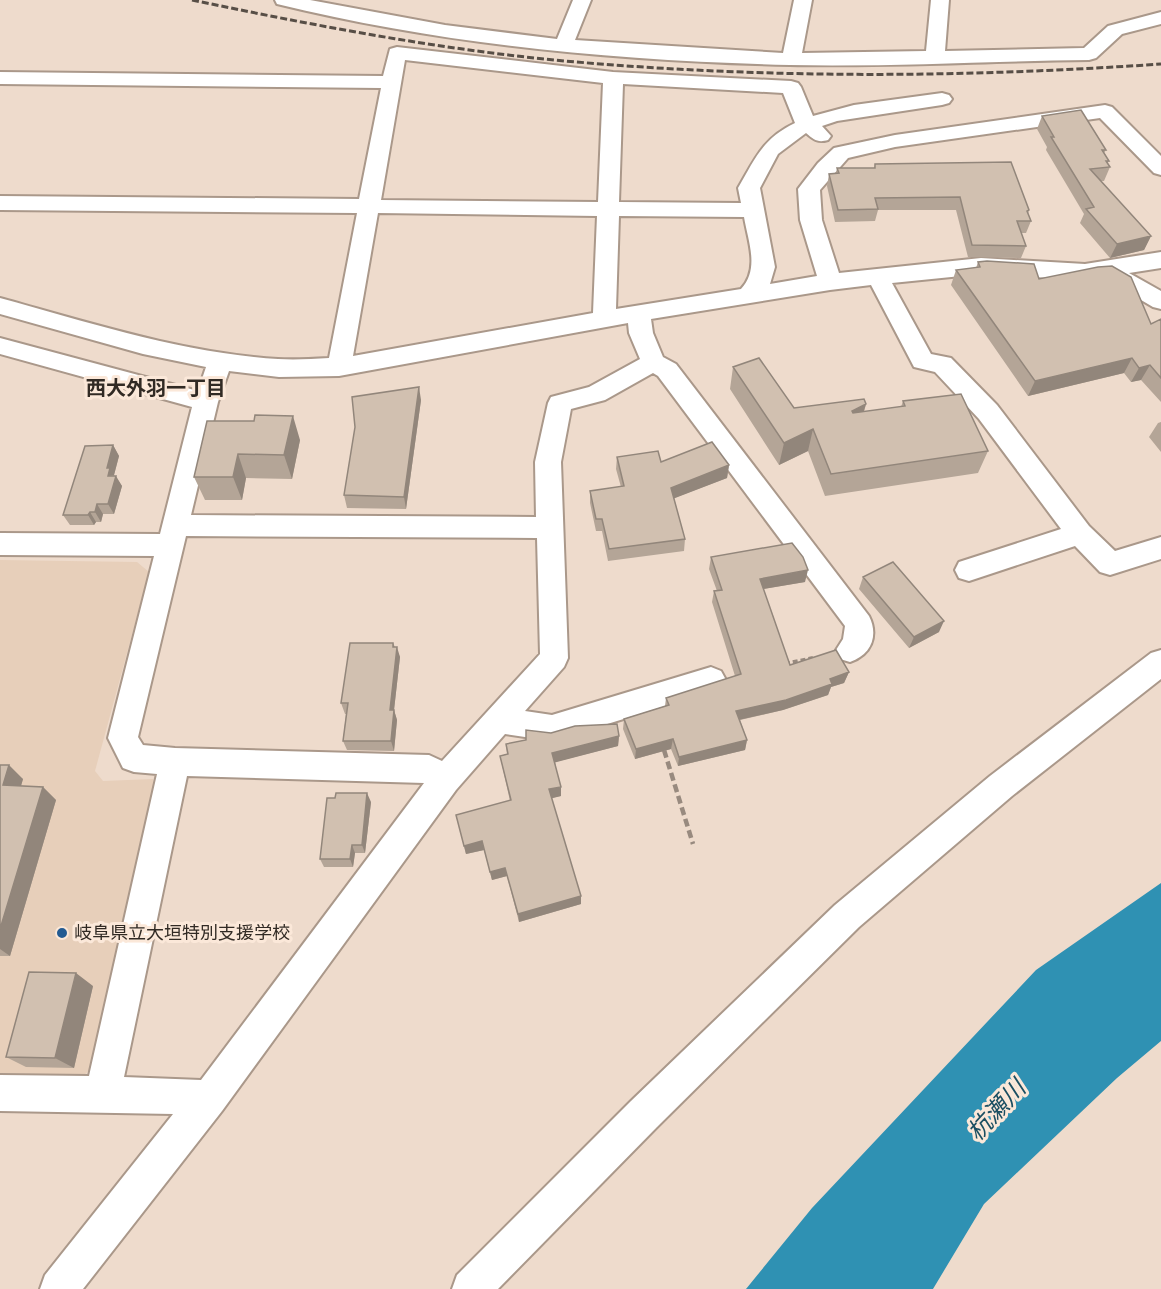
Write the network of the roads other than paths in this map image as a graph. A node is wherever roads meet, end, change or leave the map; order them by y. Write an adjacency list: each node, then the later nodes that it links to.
1 (284, 0): 6 (street)
2 (582, 0): 6 (street)
3 (803, 0): 8 (street)
4 (940, 0): 7 (street)
5 (1161, 18): 7 (street)
6 (564, 44): 8 (street)
7 (935, 57): 8 (street)
8 (792, 59)
9 (0, 78): 11 (street)
10 (613, 78): 11 (street); 13 (street); 18 (street)
11 (391, 82): 17 (street)
12 (942, 99): 13 (street)
13 (807, 124): 14 (street); 19 (street)
14 (841, 153): 15 (street); 23 (street)
15 (1161, 168)
16 (0, 203): 17 (street)
17 (369, 206): 18 (street); 32 (street)
18 (609, 209): 19 (street); 28 (street)
19 (754, 210): 24 (street)
20 (1161, 260): 21 (street)
21 (1105, 269): 22 (street); 25 (street)
22 (877, 276): 23 (street); 35 (street)
23 (830, 282): 24 (street)
24 (747, 296): 27 (street)
25 (1161, 301)
26 (0, 306): 30 (street)
27 (639, 313): 28 (street); 31 (street)
28 (604, 320): 32 (street)
29 (0, 346): 33 (street)
30 (220, 361): 32 (street); 33 (street)
31 (653, 362): 34 (street); 40 (street)
32 (339, 367)
33 (206, 402): 36 (street)
34 (550, 528): 36 (street); 43 (street)
35 (1080, 534): 38 (street); 39 (street)
36 (172, 535): 37 (street); 44 (street)
37 (0, 543)
38 (1161, 548)
39 (969, 570)
40 (850, 650)
41 (1161, 662): 50 (street)
42 (711, 680): 43 (street)
43 (499, 720): 45 (street)
44 (175, 762): 45 (street); 47 (street)
45 (446, 780): 48 (street)
46 (0, 1093): 47 (street)
47 (103, 1094): 48 (street)
48 (210, 1098): 49 (street)
49 (59, 1289)
50 (471, 1289)

